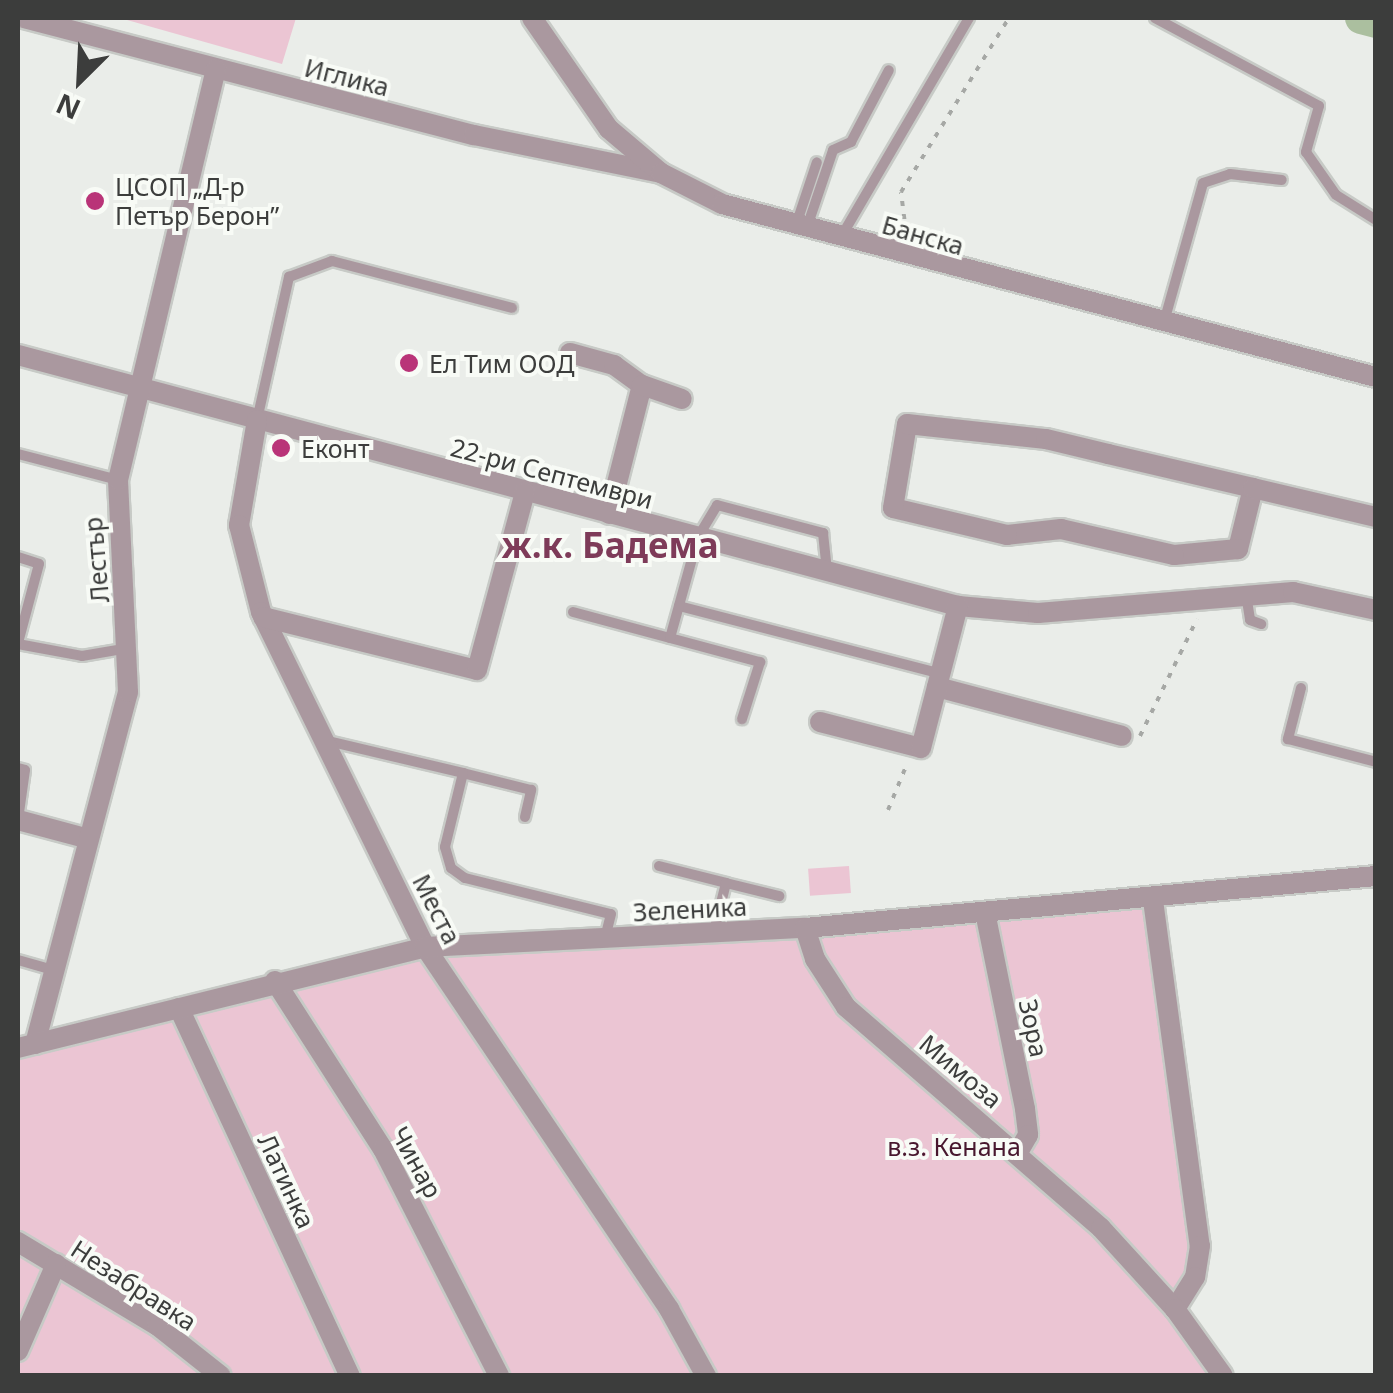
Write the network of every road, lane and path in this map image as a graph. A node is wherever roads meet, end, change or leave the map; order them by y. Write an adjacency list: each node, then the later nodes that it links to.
1 (24, 18): 6 (street, Иглика)
2 (532, 18): 9 (street, Банска)
3 (969, 18): 13 (lane)
4 (1009, 18): 14 (path)
5 (1155, 18): 11 (lane)
6 (52, 22): 7 (street, Иглика)
7 (216, 70): 9 (street, Иглика); 21 (street, Лестър)
8 (889, 70): 12 (lane)
9 (661, 173): 12 (street, Банска)
10 (1282, 180): 16 (lane)
11 (1376, 220)
12 (801, 226): 13 (street, Банска)
13 (840, 238): 14 (street, Банска)
14 (908, 256): 16 (street, Банска)
15 (512, 308): 23 (lane)
16 (1164, 322): 19 (street, Банска)
17 (570, 353): 20 (street)
18 (18, 355): 21 (street, 22-ри Септември)
19 (1375, 373)
20 (642, 386): 22 (street); 28 (street)
21 (137, 388): 23 (street, 22-ри Септември); 25 (street, Лестър)
22 (682, 399)
23 (257, 420): 27 (street, 22-ри Септември); 38 (street, Места)
24 (18, 454): 25 (lane)
25 (118, 480): 43 (street, Лестър)
26 (1253, 488): 26 (street); 29 (street)
27 (525, 492): 28 (street, 22-ри Септември); 38 (street)
28 (609, 514): 30 (street, 22-ри Септември)
29 (1376, 517)
30 (698, 537): 32 (street, 22-ри Септември); 32 (lane); 34 (lane)
31 (18, 558): 42 (lane)
32 (827, 573): 35 (street, 22-ри Септември)
33 (1246, 592): 35 (street, 22-ри Септември); 36 (street, 22-ри Септември); 39 (lane)
34 (679, 606): 41 (lane); 44 (lane)
35 (958, 606): 44 (street)
36 (1376, 610)
37 (573, 612): 41 (lane)
38 (264, 617): 49 (street, Места)
39 (1261, 624)
40 (1192, 630): 48 (path)
41 (670, 638): 46 (lane)
42 (18, 644): 43 (lane)
43 (130, 648): 57 (street, Лестър)
44 (939, 680): 48 (street); 50 (street)
45 (1301, 688): 51 (lane)
46 (742, 719)
47 (820, 722): 50 (street)
48 (1122, 736)
49 (328, 741): 53 (lane); 67 (street, Места)
50 (921, 748): 54 (path)
51 (1376, 762)
52 (18, 768): 56 (lane)
53 (463, 774): 55 (lane); 66 (lane)
54 (888, 810)
55 (524, 817)
56 (18, 820): 57 (street)
57 (88, 840): 69 (street, Лестър)
58 (659, 866): 60 (lane)
59 (1376, 876): 62 (street, Зеленика)
60 (726, 883): 61 (lane); 65 (lane)
61 (779, 896)
62 (1153, 900): 63 (street, Зеленика); 76 (street)
63 (985, 912): 64 (street, Зеленика); 73 (street, Зора)
64 (804, 928): 65 (street, Зеленика); 73 (street, Мимоза)
65 (714, 932): 66 (street, Зеленика)
66 (605, 939): 67 (street, Зеленика)
67 (425, 947): 70 (street, Зеленика); 81 (street, Места)
68 (18, 960): 69 (lane)
69 (53, 970): 72 (street, Лестър)
70 (274, 981): 71 (street, Зеленика); 80 (street, Чинар)
71 (179, 1008): 72 (street, Зеленика); 79 (street, Латинка)
72 (26, 1046)
73 (1018, 1152): 76 (street, Мимоза)
74 (18, 1242): 75 (street, Незабравка)
75 (56, 1264): 77 (street); 78 (street, Незабравка)
76 (1174, 1309): 82 (street, Мимоза)
77 (18, 1351)
78 (221, 1376)
79 (350, 1376)
80 (499, 1376)
81 (706, 1376)
82 (1222, 1376)

